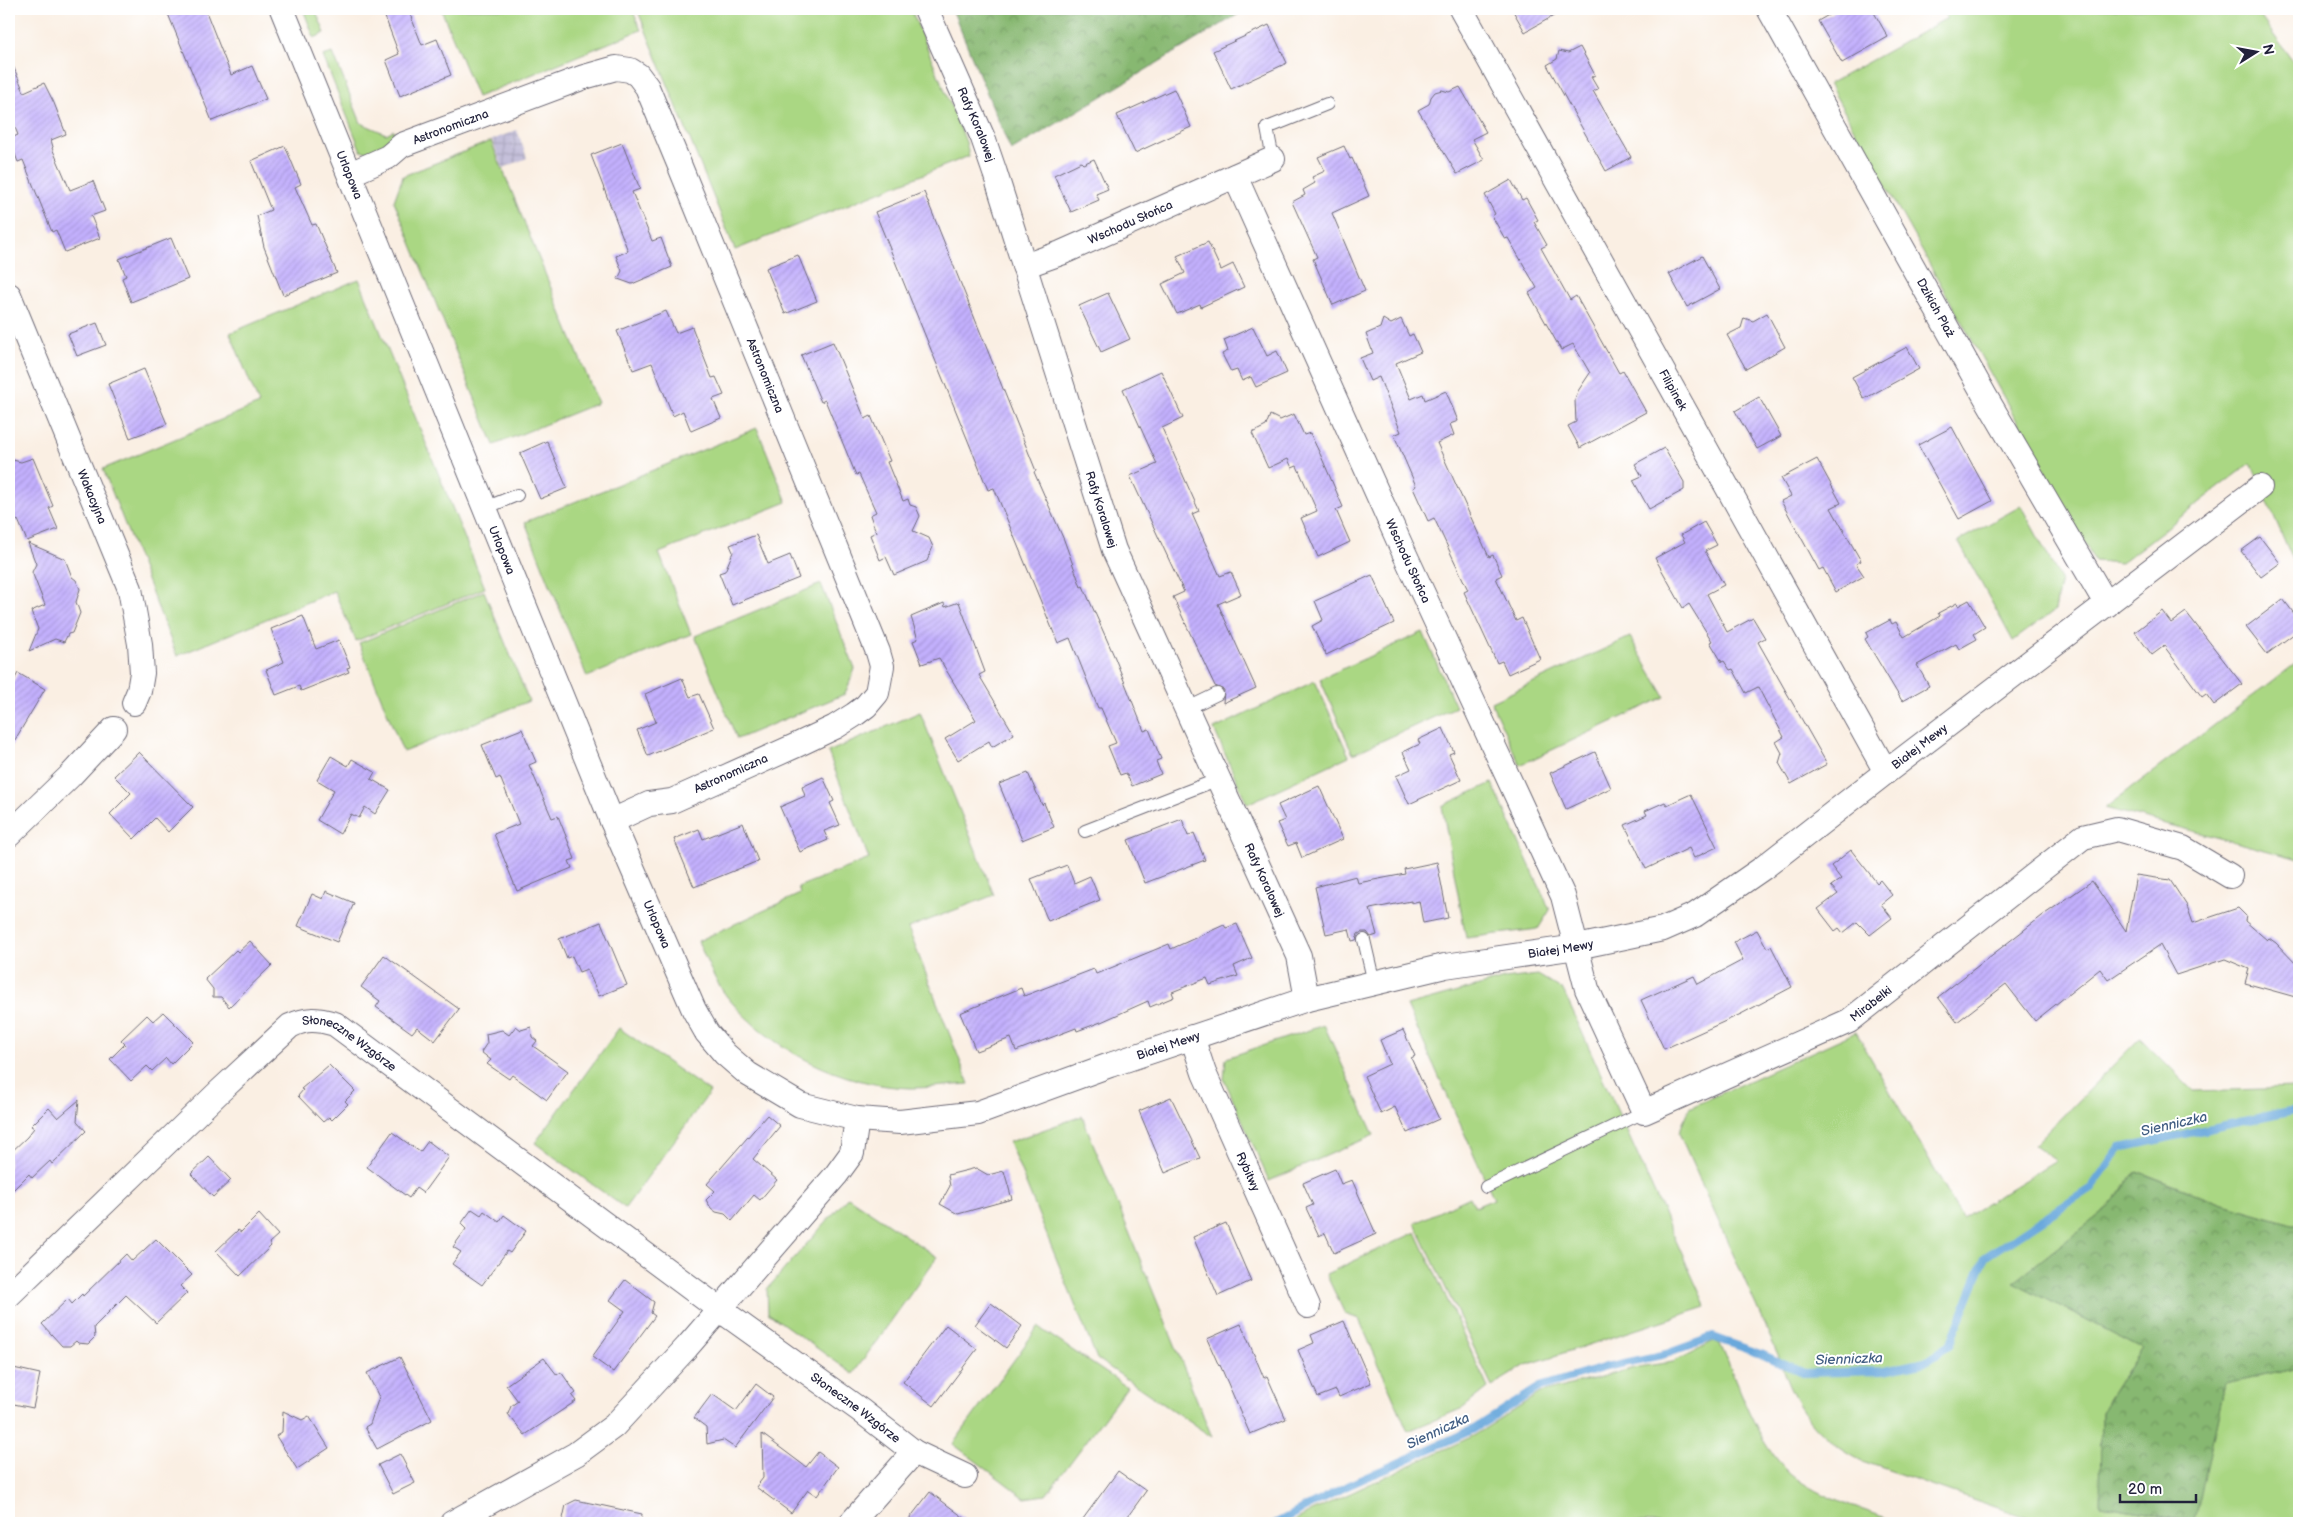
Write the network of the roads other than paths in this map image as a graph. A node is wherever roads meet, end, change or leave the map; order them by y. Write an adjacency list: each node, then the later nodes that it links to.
1 (282, 9): 7 (street, Urlopowa)
2 (926, 9): 9 (street, Rafy Koralowej)
3 (1461, 9): 19 (street, Filipinek)
4 (1770, 9): 14 (street, Dzikich Plaż)
5 (1326, 104): 6 (lane)
6 (1273, 159): 8 (street, Wschodu Słońca)
7 (350, 174): 13 (street, Urlopowa); 21 (street, Astronomiczna)
8 (1235, 176): 9 (street, Wschodu Słońca); 26 (street, Wschodu Słońca)
9 (1024, 266): 17 (street, Rafy Koralowej)
10 (9, 295): 16 (street, Wakacyjna)
11 (2260, 487): 14 (street, Białej Mewy)
12 (517, 495): 13 (lane)
13 (485, 508): 21 (street, Urlopowa)
14 (2106, 605): 19 (street, Białej Mewy)
15 (1217, 694): 17 (lane)
16 (134, 703)
17 (1186, 709): 20 (street, Rafy Koralowej)
18 (114, 729): 23 (street)
19 (1886, 772): 26 (street, Białej Mewy)
20 (1218, 779): 22 (lane); 28 (street, Rafy Koralowej)
21 (612, 820): 30 (street, Urlopowa)
22 (1084, 831)
23 (9, 835)
24 (2230, 876): 31 (street, Mirabelki)
25 (1364, 940): 27 (lane)
26 (1577, 948): 27 (street, Białej Mewy); 31 (street, Wschodu Słońca)
27 (1374, 983): 28 (street, Białej Mewy)
28 (1307, 999): 29 (street, Białej Mewy)
29 (1192, 1037): 32 (street, Białej Mewy); 35 (street, Rybitwy)
30 (748, 1074): 32 (street, Białej Mewy)
31 (1644, 1112): 33 (lane, Mirabelki)
32 (857, 1119): 36 (street)
33 (1486, 1187)
34 (9, 1295): 36 (street, Słoneczne Wzgórze)
35 (1308, 1306)
36 (719, 1309): 37 (street, Słoneczne Wzgórze); 39 (street)
37 (914, 1452): 38 (street, Słoneczne Wzgórze); 40 (street)
38 (965, 1476)
39 (462, 1521)
40 (851, 1523)

